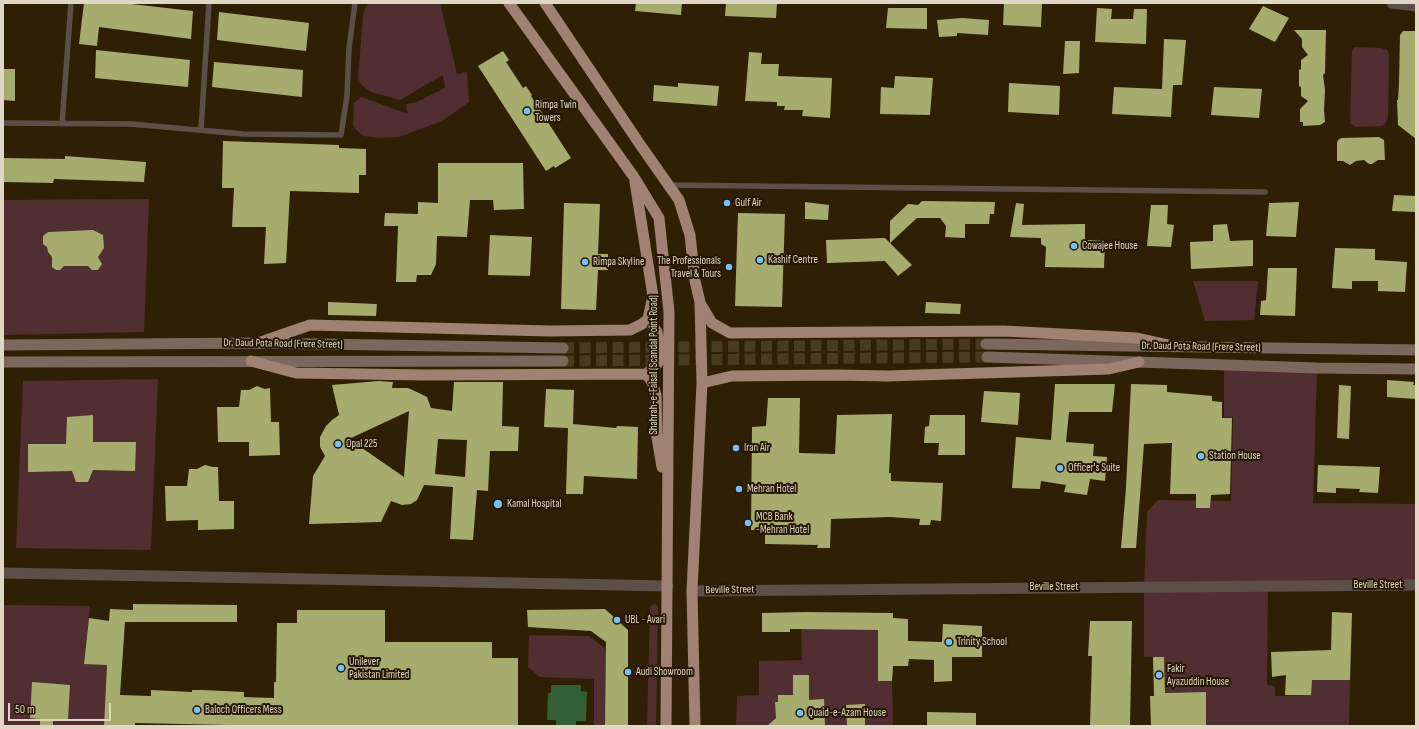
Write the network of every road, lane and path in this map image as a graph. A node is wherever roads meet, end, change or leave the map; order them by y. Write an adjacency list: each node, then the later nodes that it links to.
1 (71, 3): 9 (lane)
2 (209, 3): 10 (lane)
3 (355, 3): 10 (lane)
4 (509, 3): 11 (highway, Shahrah-e-Faisal (Scandal Point Road))
5 (546, 3): 12 (highway)
6 (1392, 3): 7 (street)
7 (1416, 6)
8 (3, 123): 9 (lane)
9 (62, 124): 10 (lane)
10 (201, 130)
11 (634, 177): 15 (highway); 30 (highway, Shahrah-e-Faisal (Scandal Point Road))
12 (668, 185): 13 (lane); 14 (highway)
13 (1265, 192)
14 (700, 302): 19 (highway); 29 (highway)
15 (648, 319): 16 (highway); 28 (highway)
16 (258, 343): 18 (main road, Dr. Daud Pota Road (Frere Street)); 20 (main road, Dr. Daud Pota Road (Frere Street))
17 (986, 344): 19 (main road, Dr. Daud Pota Road (Frere Street))
18 (3, 345)
19 (1173, 346): 21 (main road, Dr. Daud Pota Road (Frere Street))
20 (563, 348)
21 (1416, 350)
22 (986, 357): 26 (main road, Dr. Daud Pota Road (Frere Street))
23 (563, 360): 24 (main road, Dr. Daud Pota Road (Frere Street))
24 (251, 361): 25 (main road, Dr. Daud Pota Road (Frere Street)); 28 (highway)
25 (3, 362)
26 (1139, 362): 27 (main road, Dr. Daud Pota Road (Frere Street)); 29 (highway)
27 (1416, 369)
28 (646, 374): 30 (highway)
29 (702, 383): 34 (highway)
30 (667, 495): 33 (highway, Shahrah-e-Faisal (Scandal Point Road))
31 (3, 573): 33 (street)
32 (1416, 585): 34 (street, Beville Street)
33 (668, 586): 35 (highway, Shahrah-e-Faisal (Scandal Point Road))
34 (692, 590): 36 (highway)
35 (666, 726)
36 (695, 726)

